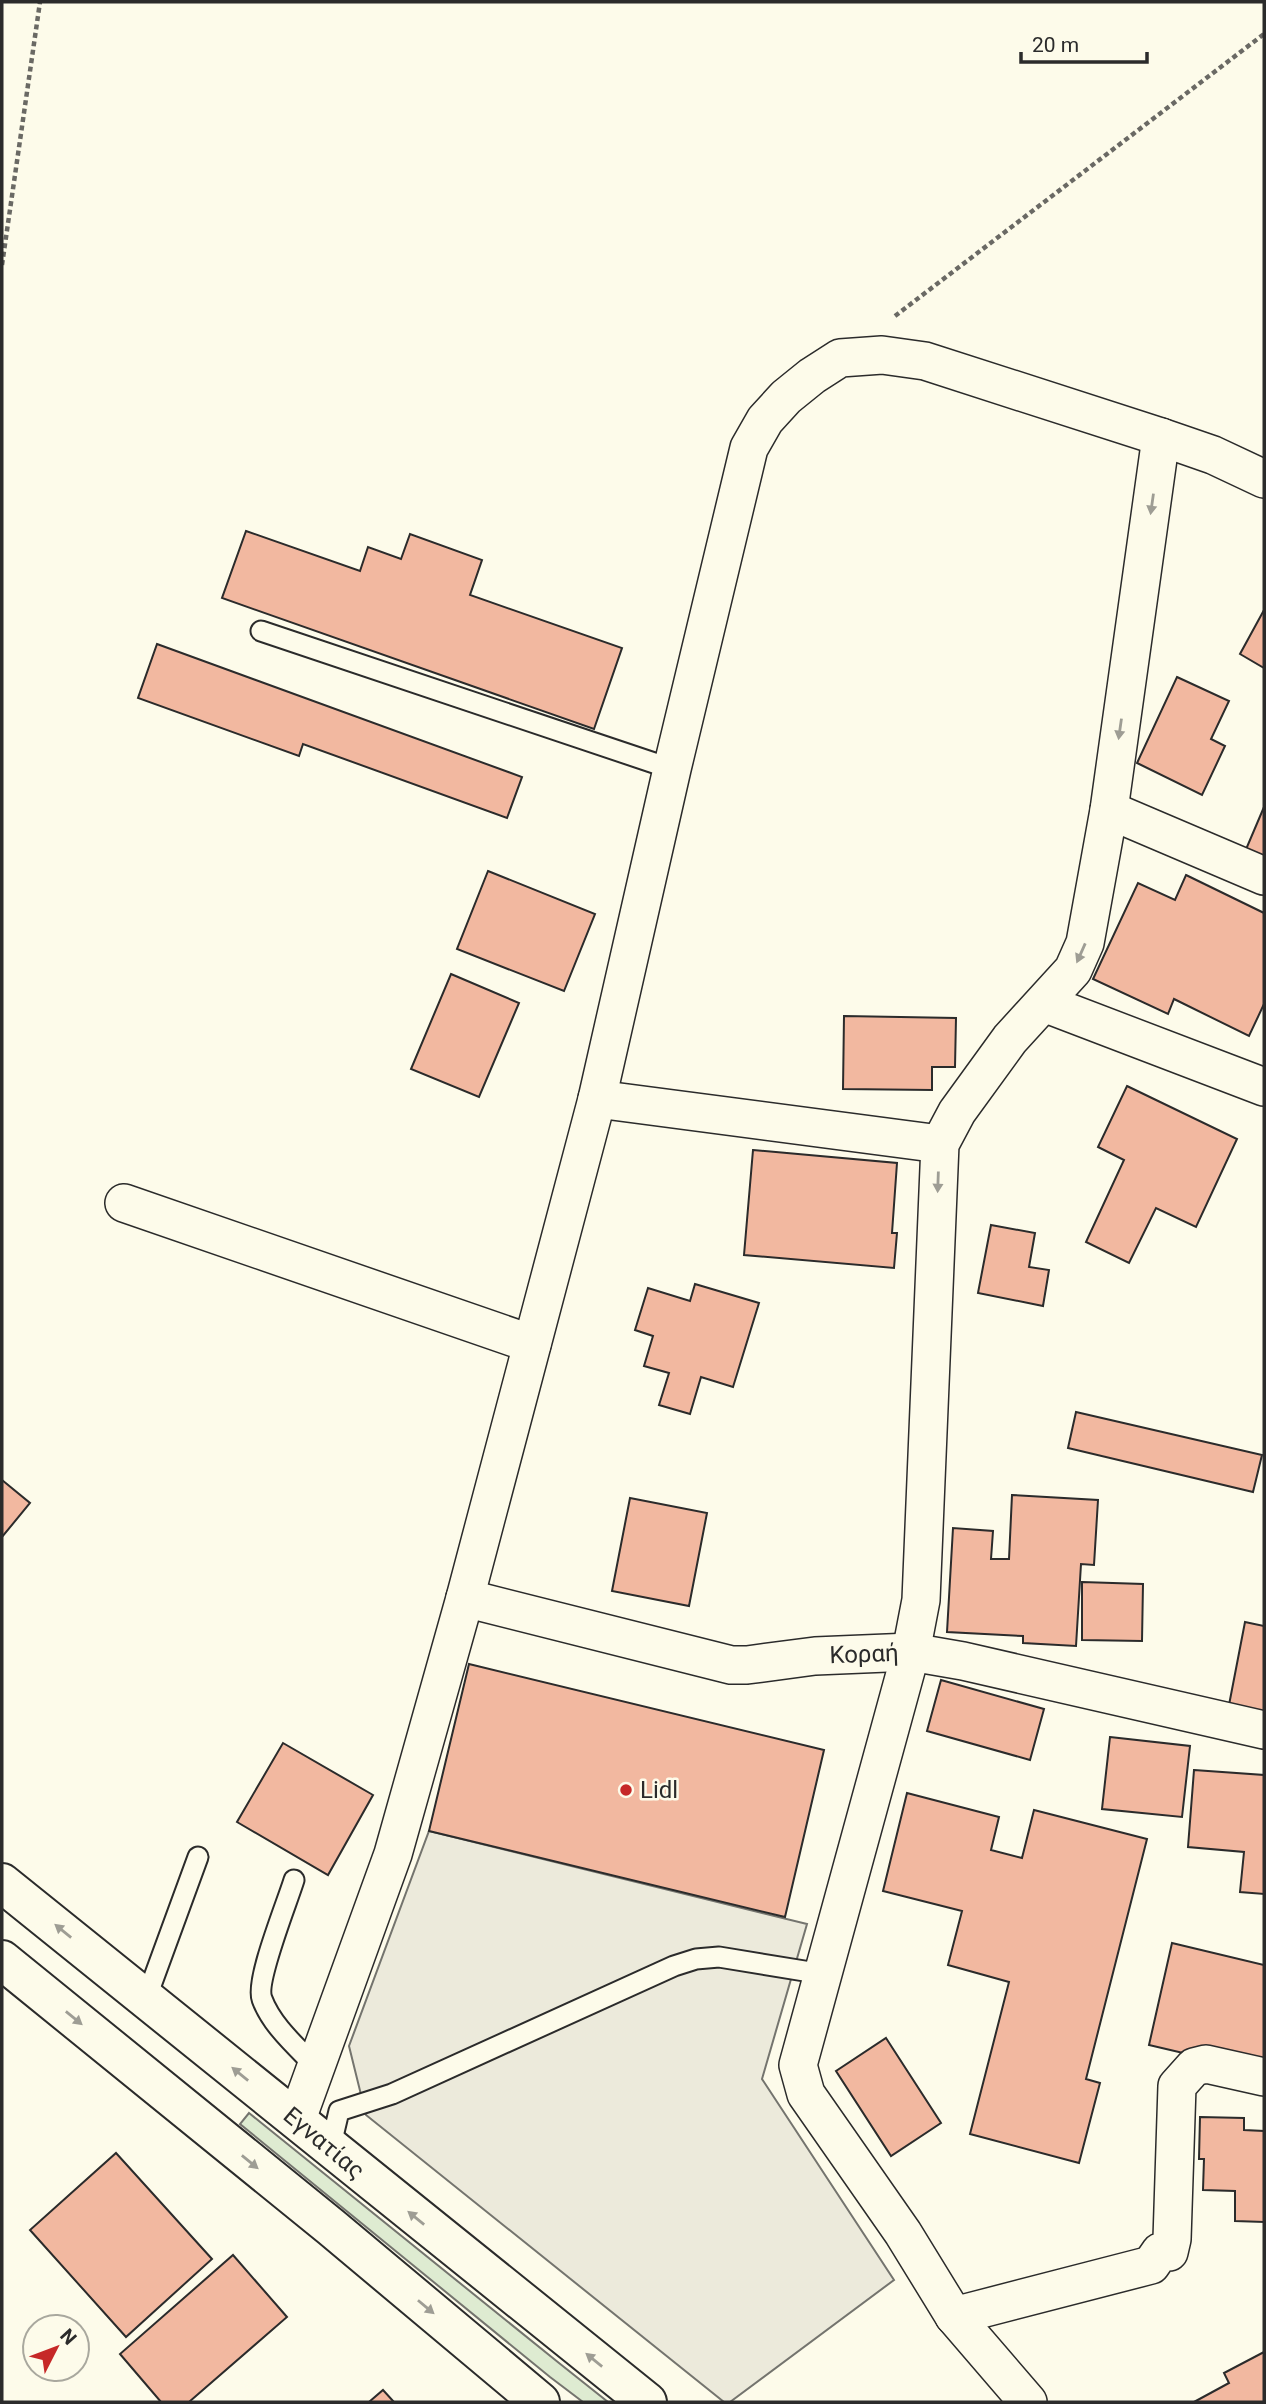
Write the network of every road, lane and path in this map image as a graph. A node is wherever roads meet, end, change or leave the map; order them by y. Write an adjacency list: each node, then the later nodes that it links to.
1 (40, 2): 3 (path)
2 (1264, 34): 4 (path)
3 (2, 265)
4 (894, 317)
5 (1161, 436): 6 (street); 8 (street); 9 (street, one-way to 9)
6 (1264, 479)
7 (261, 631): 8 (lane)
8 (672, 769): 13 (street)
9 (1109, 810): 10 (street); 11 (street, one-way to 11)
10 (1264, 876)
11 (1044, 1003): 12 (street); 14 (street)
12 (1264, 1087)
13 (597, 1098): 14 (street); 16 (street)
14 (940, 1144): 18 (street, one-way to 18)
15 (124, 1203): 16 (street)
16 (533, 1344): 17 (street)
17 (465, 1598): 18 (street, Κοραή); 26 (street)
18 (911, 1651): 19 (street, Κοραή); 24 (street)
19 (1264, 1730)
20 (198, 1857): 25 (lane)
21 (295, 1880): 26 (lane)
22 (2, 1883): 25 (highway, Εγνατίας, one-way to 22)
23 (2, 1960): 31 (highway, one-way to 31)
24 (824, 1974): 29 (lane); 30 (street)
25 (146, 1998): 28 (highway, Εγνατίας, one-way to 25)
26 (316, 2067): 28 (street)
27 (1264, 2077): 30 (street)
28 (297, 2119): 29 (highway, Εγνατίας)
29 (330, 2149): 32 (highway, Εγνατίας, one-way to 29)
30 (954, 2316): 33 (street)
31 (540, 2402)
32 (647, 2402)
33 (1028, 2402)

